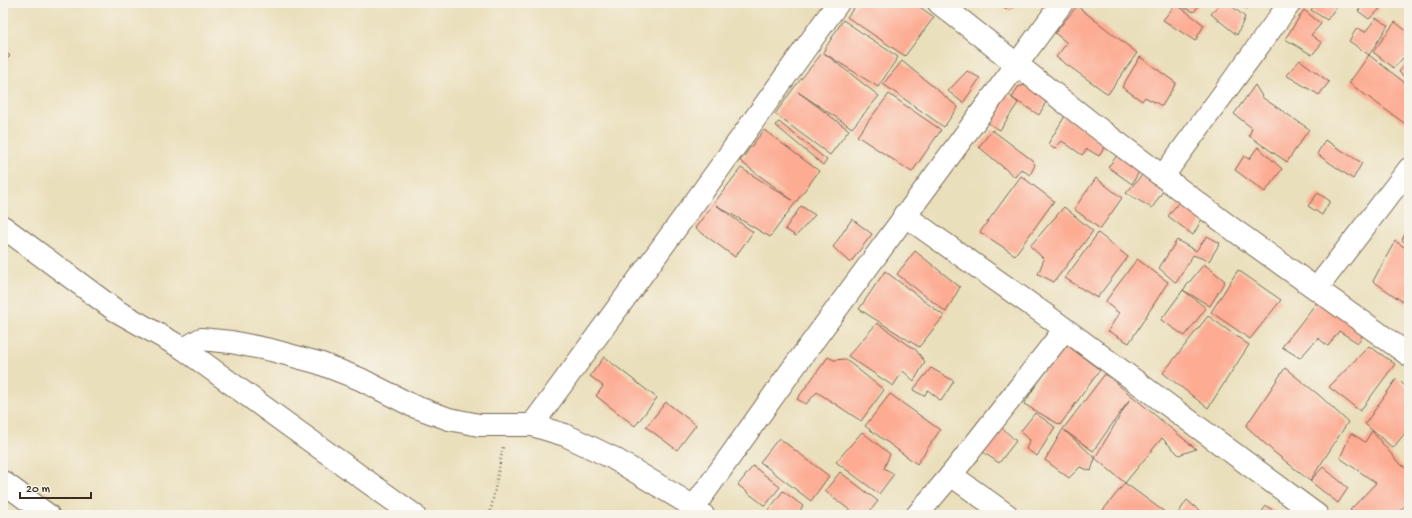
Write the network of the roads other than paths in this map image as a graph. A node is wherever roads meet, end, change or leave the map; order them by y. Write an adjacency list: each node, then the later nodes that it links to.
1 (838, 3): 14 (street)
2 (939, 3): 5 (street)
3 (1062, 3): 5 (street)
4 (1290, 3): 7 (street)
5 (1017, 63): 7 (street); 8 (street)
6 (1409, 169): 10 (street)
7 (1164, 176): 10 (street)
8 (904, 216): 11 (street); 17 (street)
9 (3, 227): 12 (street)
10 (1317, 288): 13 (street)
11 (1065, 329): 15 (street); 22 (street)
12 (184, 349): 14 (street); 19 (street)
13 (1409, 355)
14 (532, 425): 17 (street)
15 (951, 476): 20 (street); 21 (street)
16 (7, 492): 18 (street)
17 (698, 511)
18 (48, 515)
19 (414, 515)
20 (917, 515)
21 (1007, 515)
22 (1317, 515)

